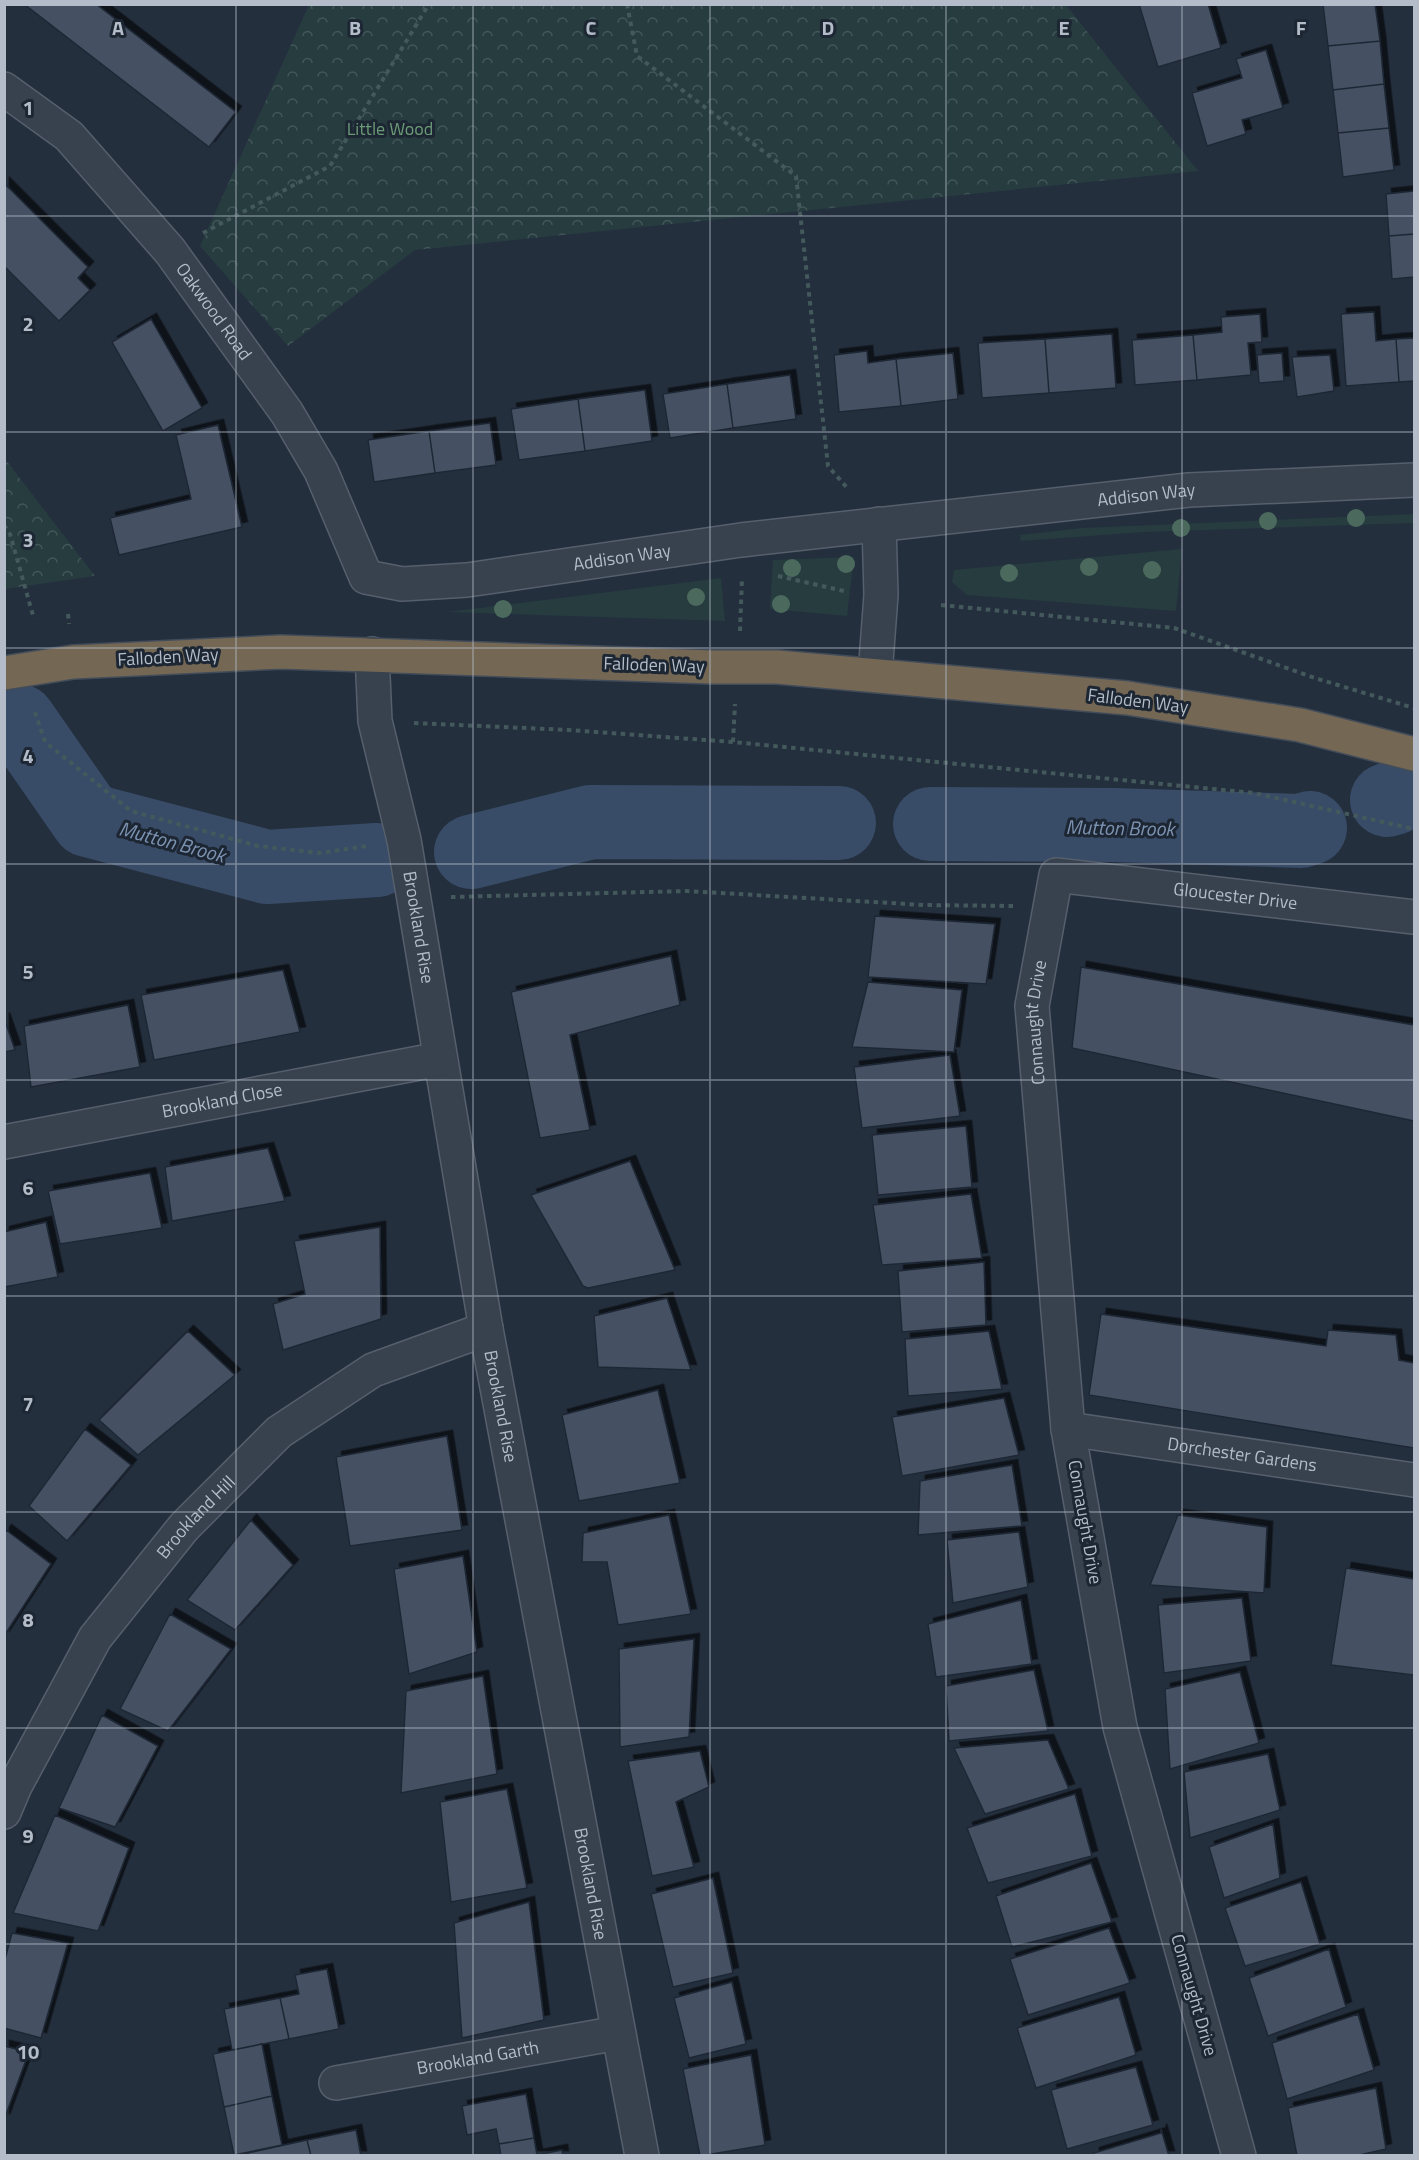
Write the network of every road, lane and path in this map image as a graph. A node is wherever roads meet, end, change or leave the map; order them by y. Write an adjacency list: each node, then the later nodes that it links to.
1 (429, 4): 4 (path)
2 (627, 4): 5 (path)
3 (4, 89): 4 (street, Oakwood Road)
4 (170, 251): 11 (street, Oakwood Road)
5 (828, 466)
6 (1414, 480): 7 (street, Addison Way)
7 (879, 524): 11 (street, Addison Way); 20 (street)
8 (4, 525): 15 (path)
9 (742, 569): 16 (path)
10 (776, 576): 12 (path)
11 (366, 577)
12 (850, 593)
13 (941, 605): 21 (path)
14 (68, 614): 17 (path)
15 (34, 620)
16 (741, 620)
17 (69, 624)
18 (372, 654): 19 (highway, Falloden Way); 20 (highway, Falloden Way); 30 (street, Brookland Rise)
19 (4, 673)
20 (874, 675): 25 (highway, Falloden Way)
21 (1414, 708)
22 (35, 712): 30 (path)
23 (734, 716): 26 (path)
24 (409, 723): 26 (path)
25 (1300, 725): 27 (highway, Falloden Way); 28 (highway, Falloden Way)
26 (733, 742): 29 (path)
27 (1414, 754)
28 (1414, 767)
29 (1414, 829)
30 (404, 840): 32 (street, Brookland Rise)
31 (1056, 875): 33 (street, Connaught Drive); 34 (street, Gloucester Drive)
32 (414, 897): 33 (path); 35 (street, Brookland Rise)
33 (1051, 907): 38 (street, Connaught Drive)
34 (1414, 917)
35 (440, 1059): 36 (street, Brookland Close); 37 (street, Brookland Rise)
36 (4, 1142)
37 (486, 1329): 40 (street, Brookland Hill); 41 (street, Brookland Rise)
38 (1068, 1429): 39 (street, Dorchester Gardens); 44 (street, Connaught Drive)
39 (1414, 1480)
40 (4, 1812)
41 (618, 2033): 42 (street, Brookland Garth); 43 (street, Brookland Rise)
42 (336, 2083)
43 (642, 2156)
44 (1239, 2156)

